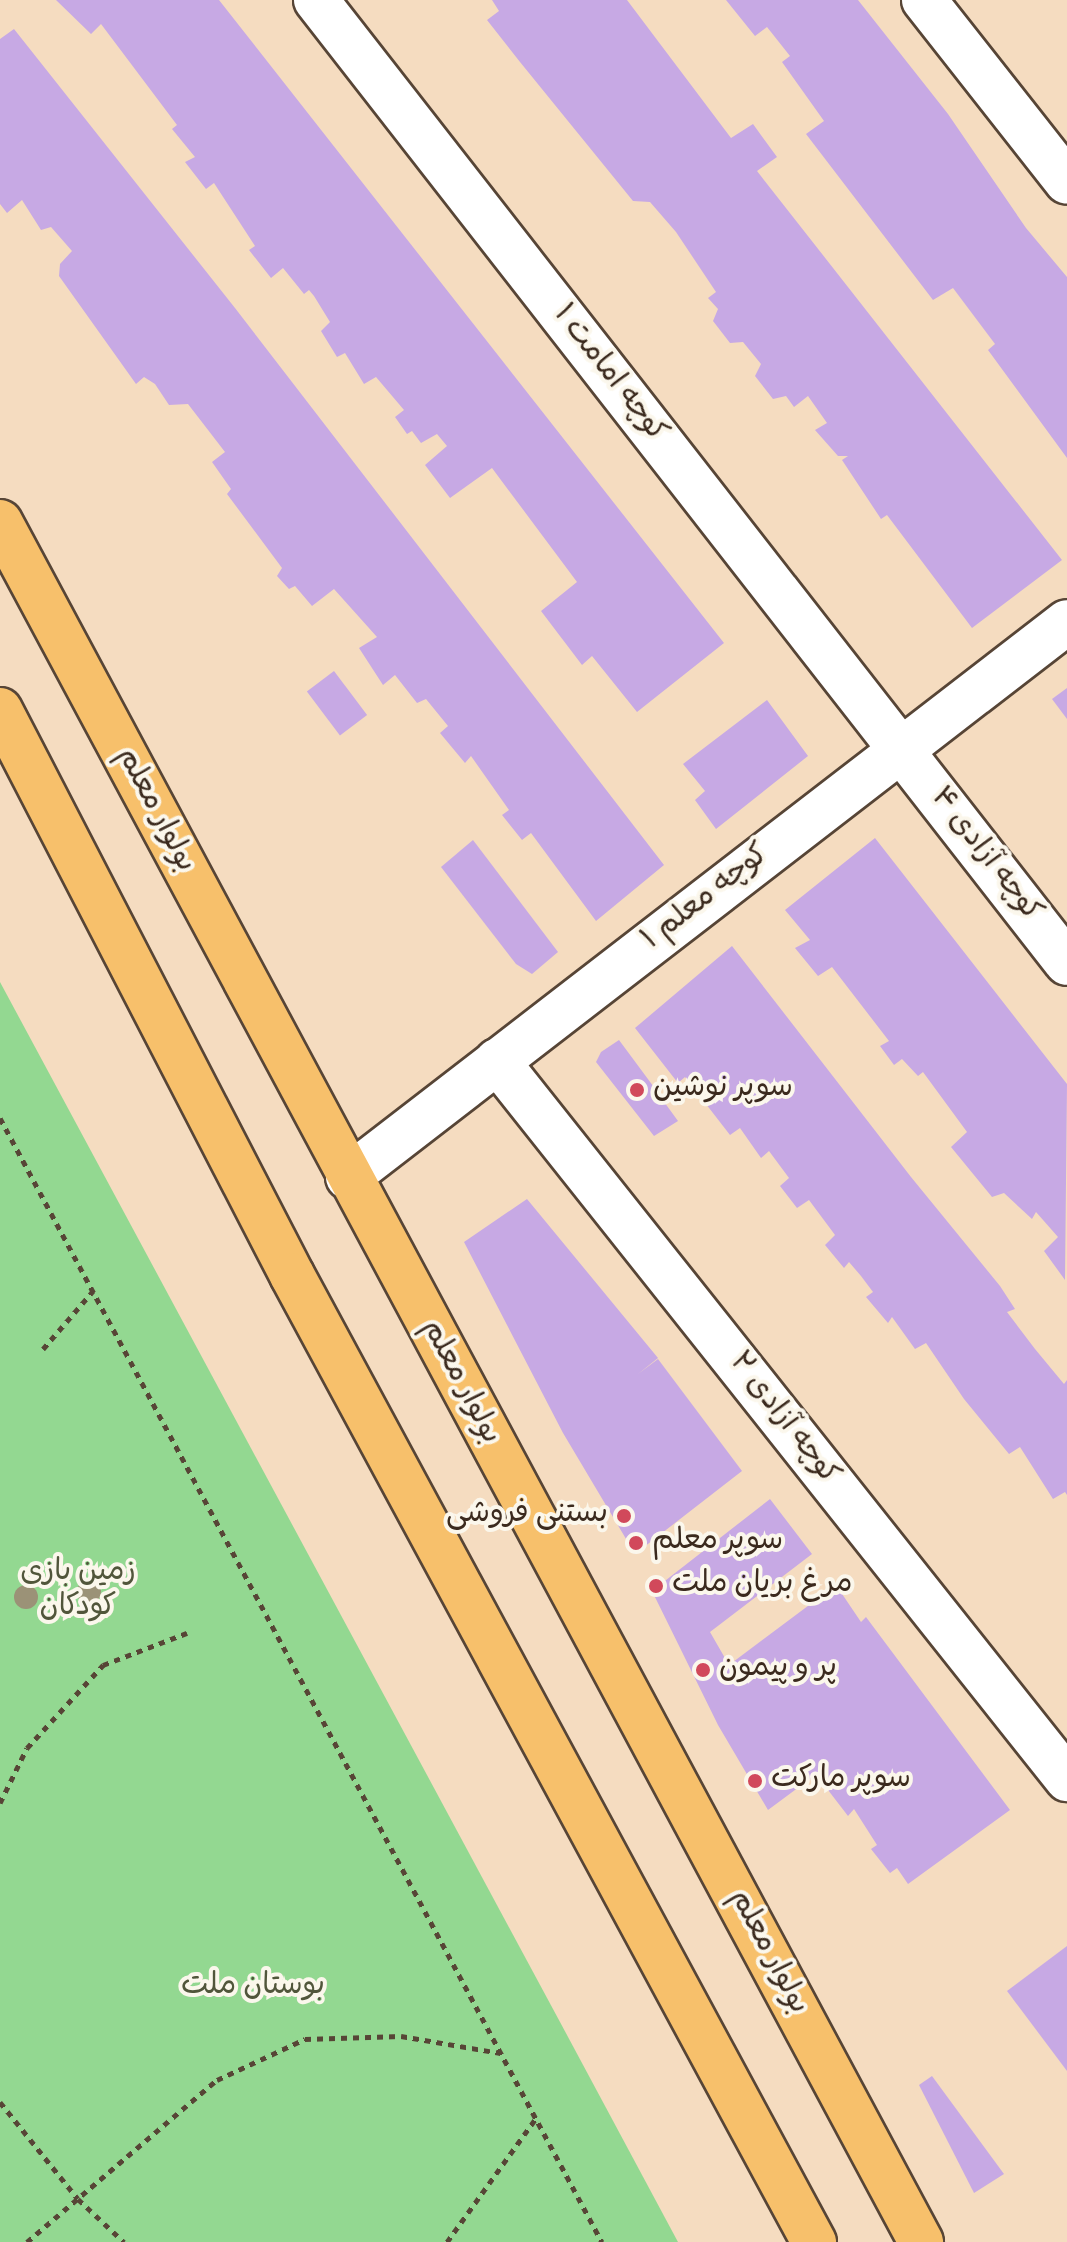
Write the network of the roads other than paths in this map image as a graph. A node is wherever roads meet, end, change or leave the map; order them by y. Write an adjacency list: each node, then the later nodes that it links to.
1 (316, 0): 7 (street, کوچه امامت ۱)
2 (924, 0): 3 (street)
3 (1067, 182)
4 (0, 522): 10 (main road, بولوار معلم)
5 (1067, 622): 7 (street, کوچه معلم ۱)
6 (0, 710): 12 (main road)
7 (901, 749): 8 (street, کوچه آزادی ۴); 9 (street, کوچه معلم ۱)
8 (1067, 963)
9 (497, 1061): 10 (street, کوچه معلم ۱); 11 (street, کوچه آزادی ۲)
10 (348, 1177): 13 (main road, بولوار معلم)
11 (1067, 1779)
12 (814, 2242)
13 (921, 2242)

